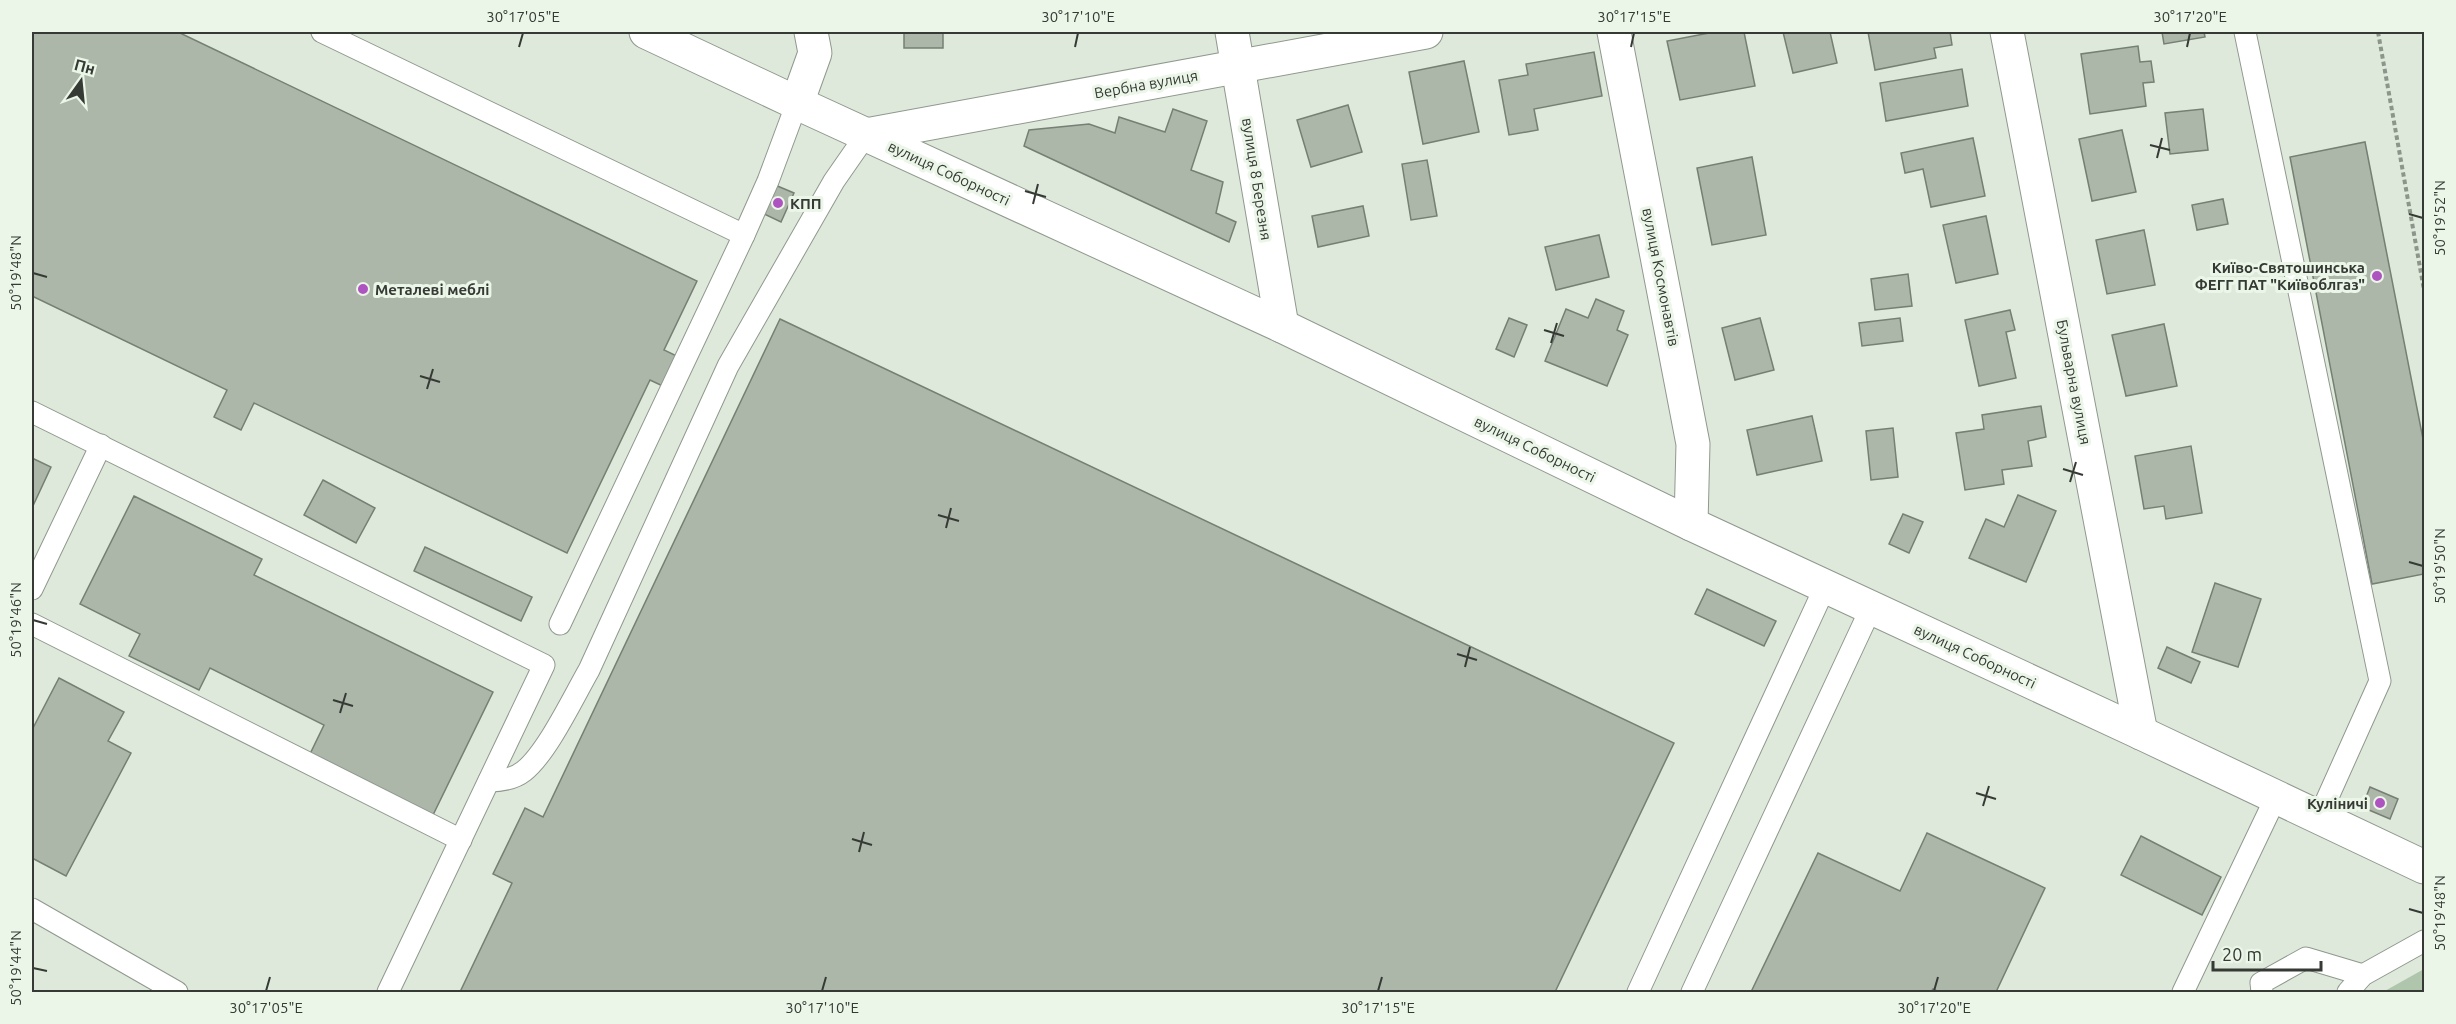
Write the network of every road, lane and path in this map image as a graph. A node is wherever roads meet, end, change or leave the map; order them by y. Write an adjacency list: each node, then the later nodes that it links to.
1 (322, 32): 13 (lane)
2 (646, 32): 11 (street, вулиця Соборності)
3 (811, 32): 11 (street)
4 (1232, 32): 10 (street, вулиця 8 Березня)
5 (1426, 32): 10 (street, Вербна вулиця)
6 (1614, 32): 18 (street, вулиця Космонавтів)
7 (2007, 32): 24 (street, Бульварна вулиця)
8 (2245, 32): 27 (lane)
9 (2378, 32): 14 (path)
10 (1239, 67): 12 (street, Вербна вулиця); 15 (street, вулиця 8 Березня)
11 (797, 104): 12 (street, вулиця Соборності); 13 (lane)
12 (866, 135): 15 (street, вулиця Соборності); 25 (lane)
13 (744, 235): 23 (lane)
14 (2424, 290)
15 (1282, 326): 18 (street, вулиця Соборності)
16 (32, 412): 17 (lane)
17 (100, 445): 20 (lane); 25 (lane)
18 (1691, 524): 19 (street, вулиця Соборності)
19 (1825, 586): 21 (street, вулиця Соборності); 35 (lane)
20 (32, 589)
21 (1871, 608): 24 (street, вулиця Соборності); 36 (lane)
22 (32, 624): 28 (lane)
23 (560, 624)
24 (2141, 732): 26 (street, вулиця Соборності)
25 (489, 781): 28 (lane)
26 (2276, 797): 27 (street, вулиця Соборності); 37 (lane)
27 (2319, 817): 29 (street, вулиця Соборності)
28 (461, 840): 34 (lane)
29 (2424, 867)
30 (32, 909): 33 (lane)
31 (2424, 940): 32 (lane)
32 (2363, 975): 38 (lane); 39 (lane)
33 (177, 993)
34 (388, 993)
35 (1638, 993)
36 (1692, 993)
37 (2183, 993)
38 (2262, 993)
39 (2348, 993)

